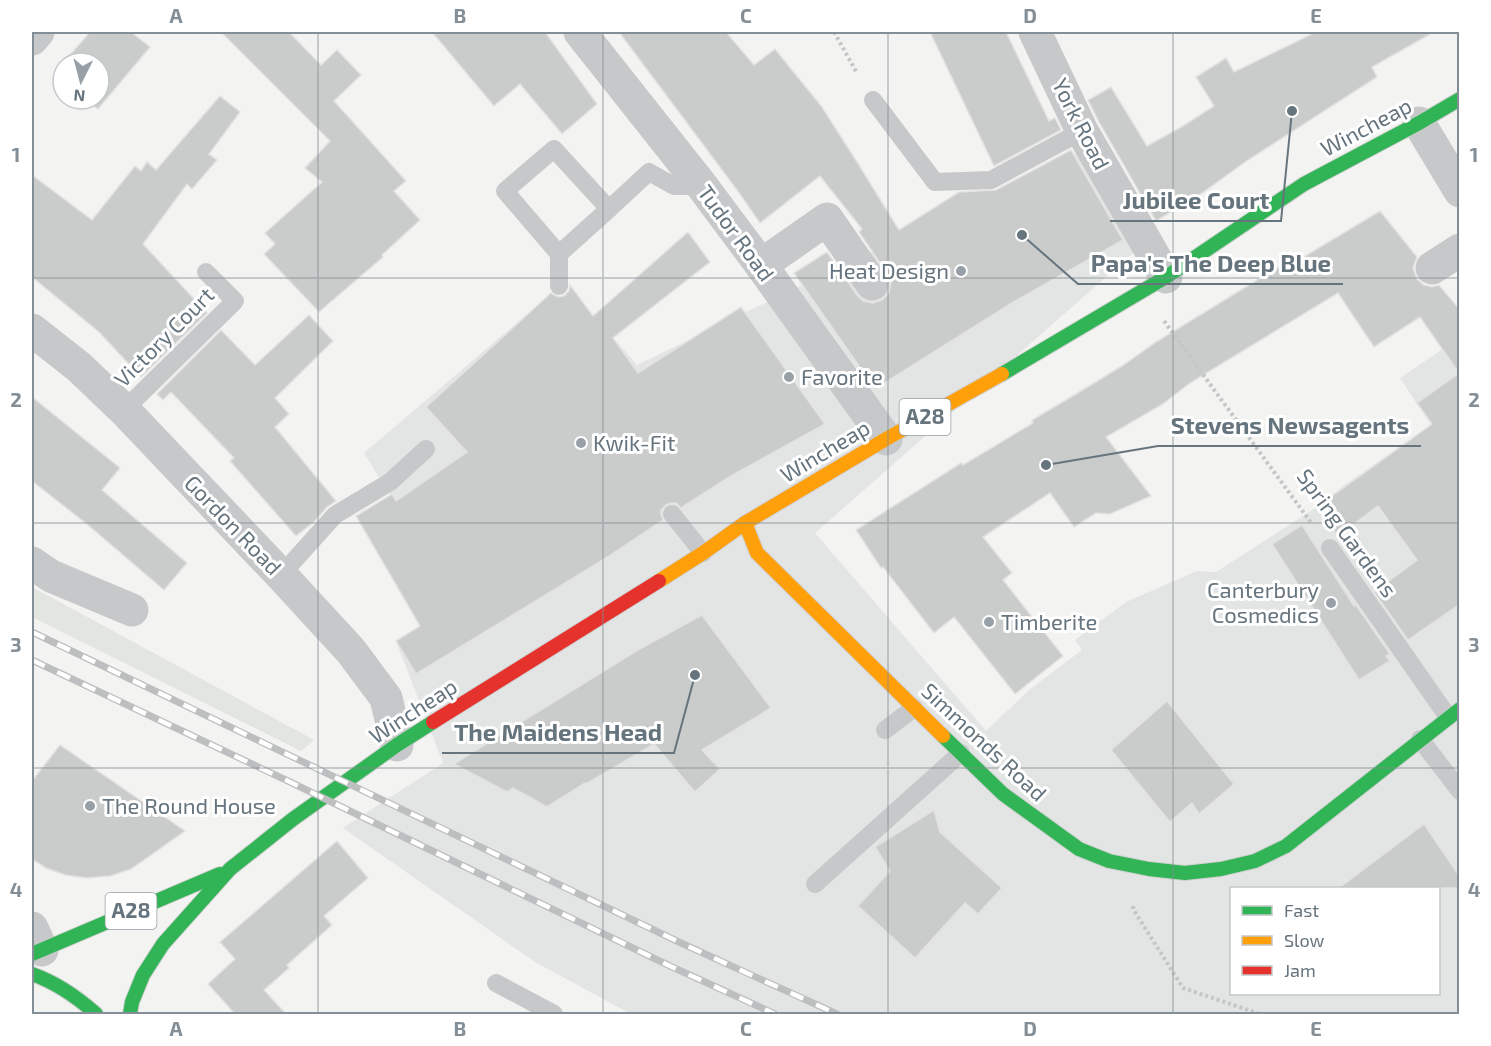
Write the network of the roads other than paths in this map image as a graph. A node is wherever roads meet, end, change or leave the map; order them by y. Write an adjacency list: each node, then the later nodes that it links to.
1 (38, 32): 4 (street)
2 (580, 32): 9 (street, Tudor Road)
3 (1035, 32): 8 (street, York Road)
4 (32, 39)
5 (1460, 99): 7 (main road, Wincheap / A28)
6 (873, 100): 8 (lane)
7 (1419, 123): 10 (street); 18 (main road, Wincheap / A28)
8 (1082, 131): 18 (street, York Road)
9 (702, 186): 11 (lane); 14 (street, Tudor Road)
10 (1460, 191)
11 (609, 209): 13 (lane); 13 (lane)
12 (1460, 250): 15 (street)
13 (559, 254): 19 (lane)
14 (761, 265): 17 (street); 22 (street, Tudor Road)
15 (1432, 268)
16 (206, 272): 21 (lane, Victory Court)
17 (873, 284)
18 (1154, 284): 22 (main road, Wincheap / A28)
19 (559, 286)
20 (32, 330): 21 (street, Gordon Road)
21 (124, 410): 29 (street, Gordon Road)
22 (886, 440): 25 (main road, Wincheap / A28)
23 (426, 449): 29 (lane)
24 (672, 514): 27 (lane)
25 (745, 523): 27 (main road, Wincheap / A28); 31 (main road, Simmonds Road)
26 (1330, 548): 32 (lane, Spring Gardens)
27 (704, 553): 35 (main road, Wincheap / A28)
28 (32, 563): 30 (street)
29 (291, 586): 35 (street, Gordon Road)
30 (132, 610)
31 (914, 708): 33 (lane); 36 (main road, Simmonds Road)
32 (1454, 713): 34 (main road, Simmonds Road)
33 (885, 730)
34 (1420, 739): 36 (main road, Simmonds Road); 37 (lane)
35 (397, 746): 38 (main road, Wincheap / A28)
36 (961, 753): 39 (lane)
37 (1460, 791)
38 (230, 870): 40 (main road, Wincheap / A28); 43 (main road, Wincheap / A28)
39 (815, 884)
40 (34, 952): 42 (main road)
41 (496, 983): 44 (lane)
42 (96, 1014)
43 (130, 1014)
44 (554, 1014)

